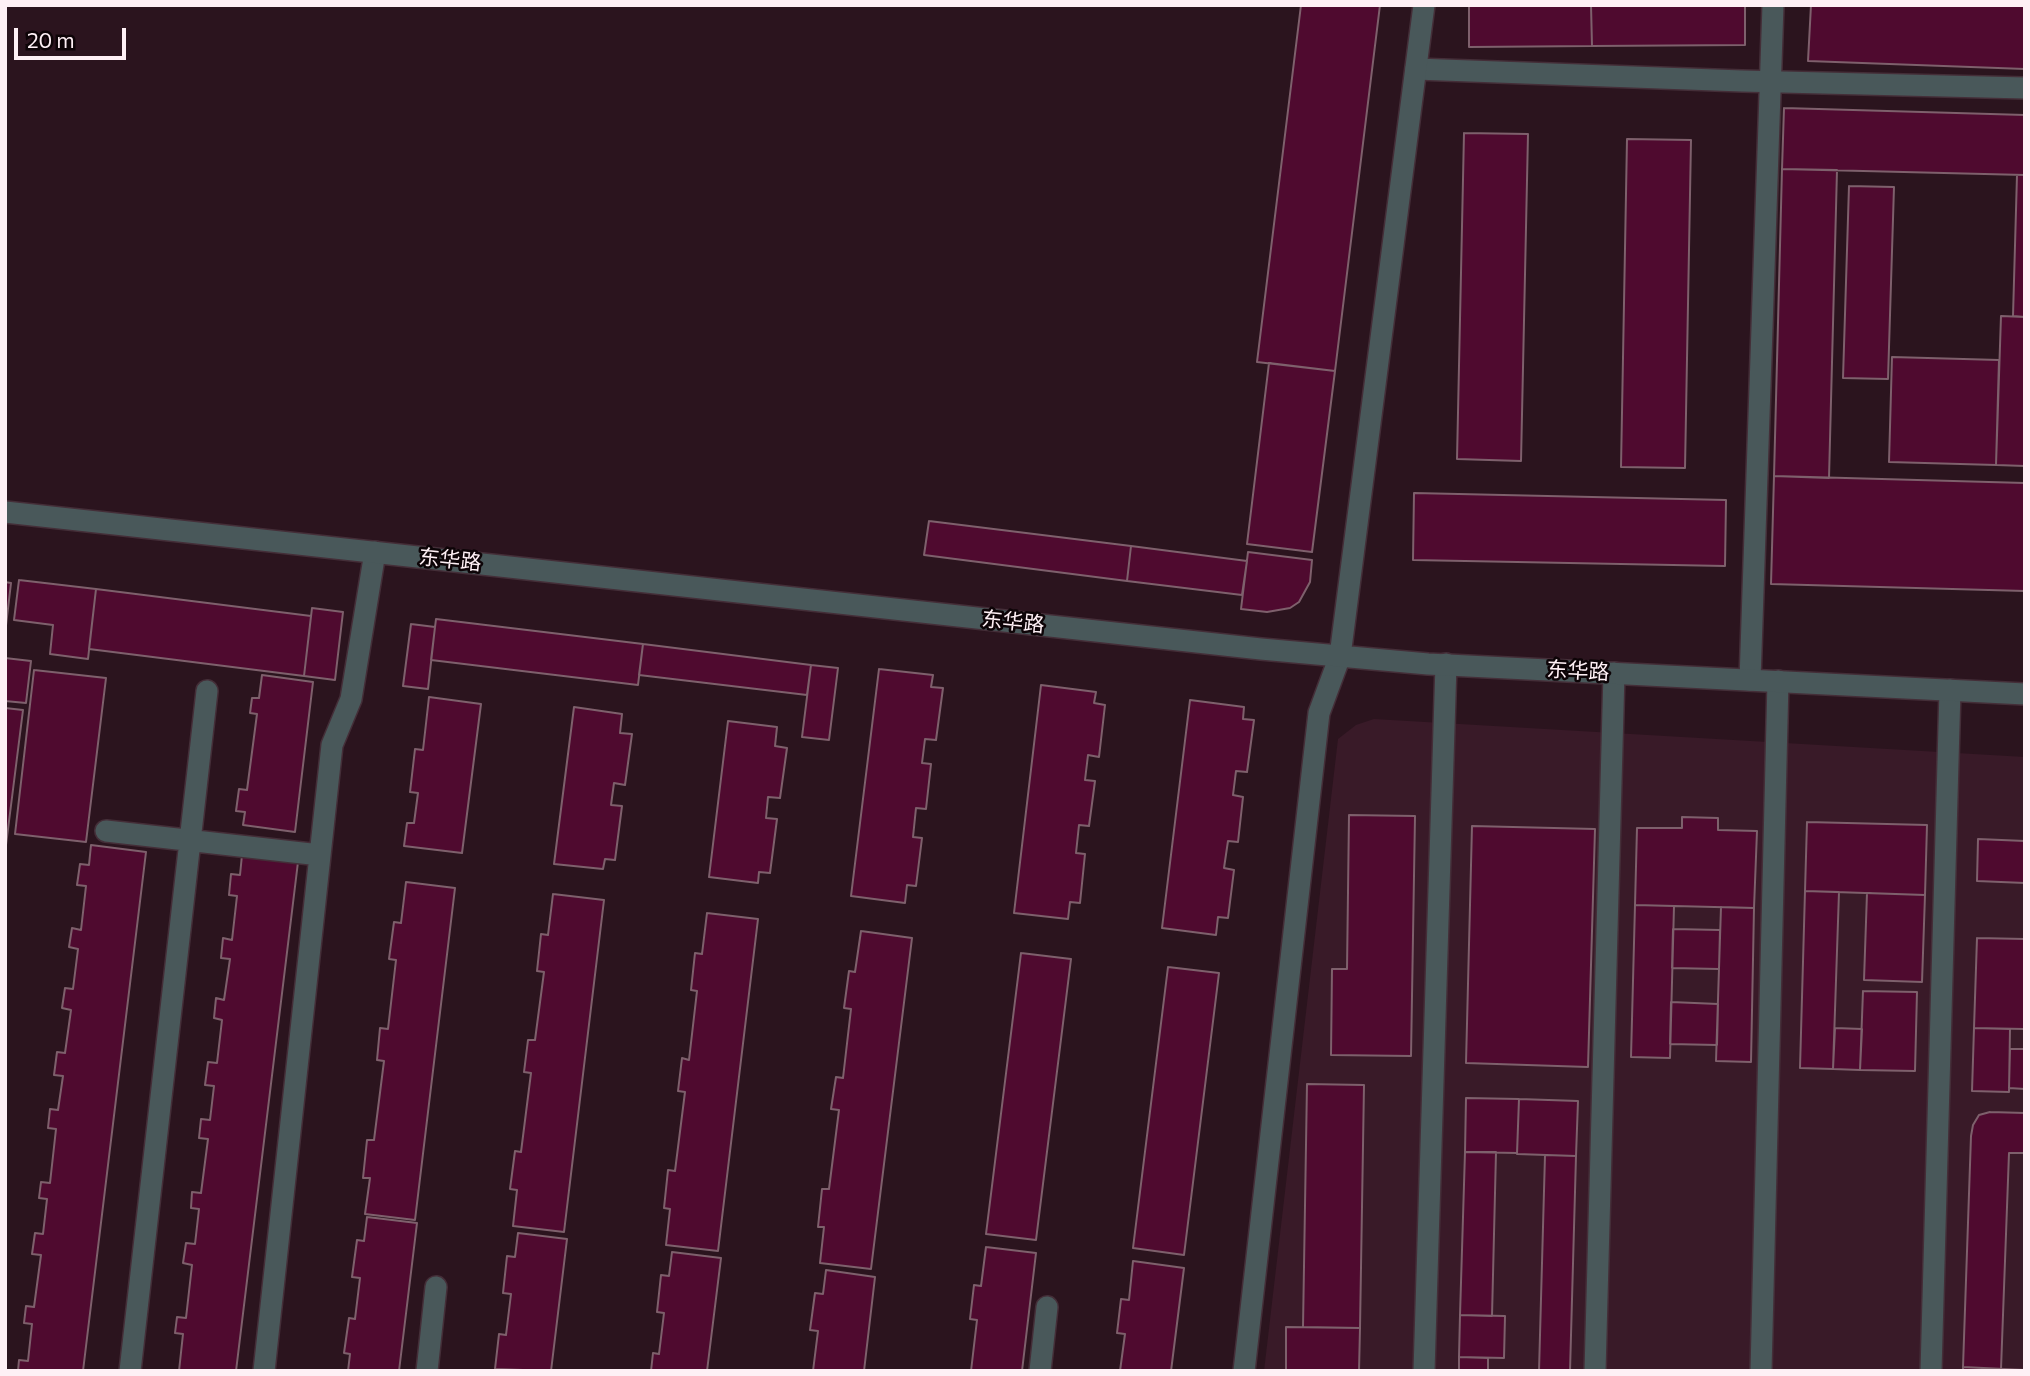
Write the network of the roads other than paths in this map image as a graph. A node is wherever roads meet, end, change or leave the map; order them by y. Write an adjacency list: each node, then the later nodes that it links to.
1 (1424, 5): 3 (street)
2 (1773, 5): 4 (street)
3 (1416, 69): 4 (street); 8 (street)
4 (1771, 82): 5 (street); 11 (street)
5 (2025, 88)
6 (5, 512): 7 (street, 东华路)
7 (375, 552): 8 (street, 东华路); 18 (street)
8 (1340, 656): 9 (street, 东华路); 25 (street)
9 (1446, 664): 10 (street, 东华路); 26 (street)
10 (1614, 673): 11 (street, 东华路); 27 (street)
11 (1750, 680): 12 (street, 东华路)
12 (1778, 681): 13 (street, 东华路); 28 (street)
13 (1950, 690): 15 (street, 东华路); 29 (street)
14 (207, 691): 17 (street)
15 (2025, 694)
16 (106, 831): 17 (street)
17 (190, 841): 18 (street); 21 (street)
18 (320, 855): 22 (street)
19 (436, 1287): 23 (street)
20 (1047, 1307): 24 (street)
21 (130, 1371)
22 (264, 1371)
23 (426, 1371)
24 (1040, 1371)
25 (1244, 1371)
26 (1424, 1371)
27 (1595, 1371)
28 (1760, 1371)
29 (1931, 1371)

